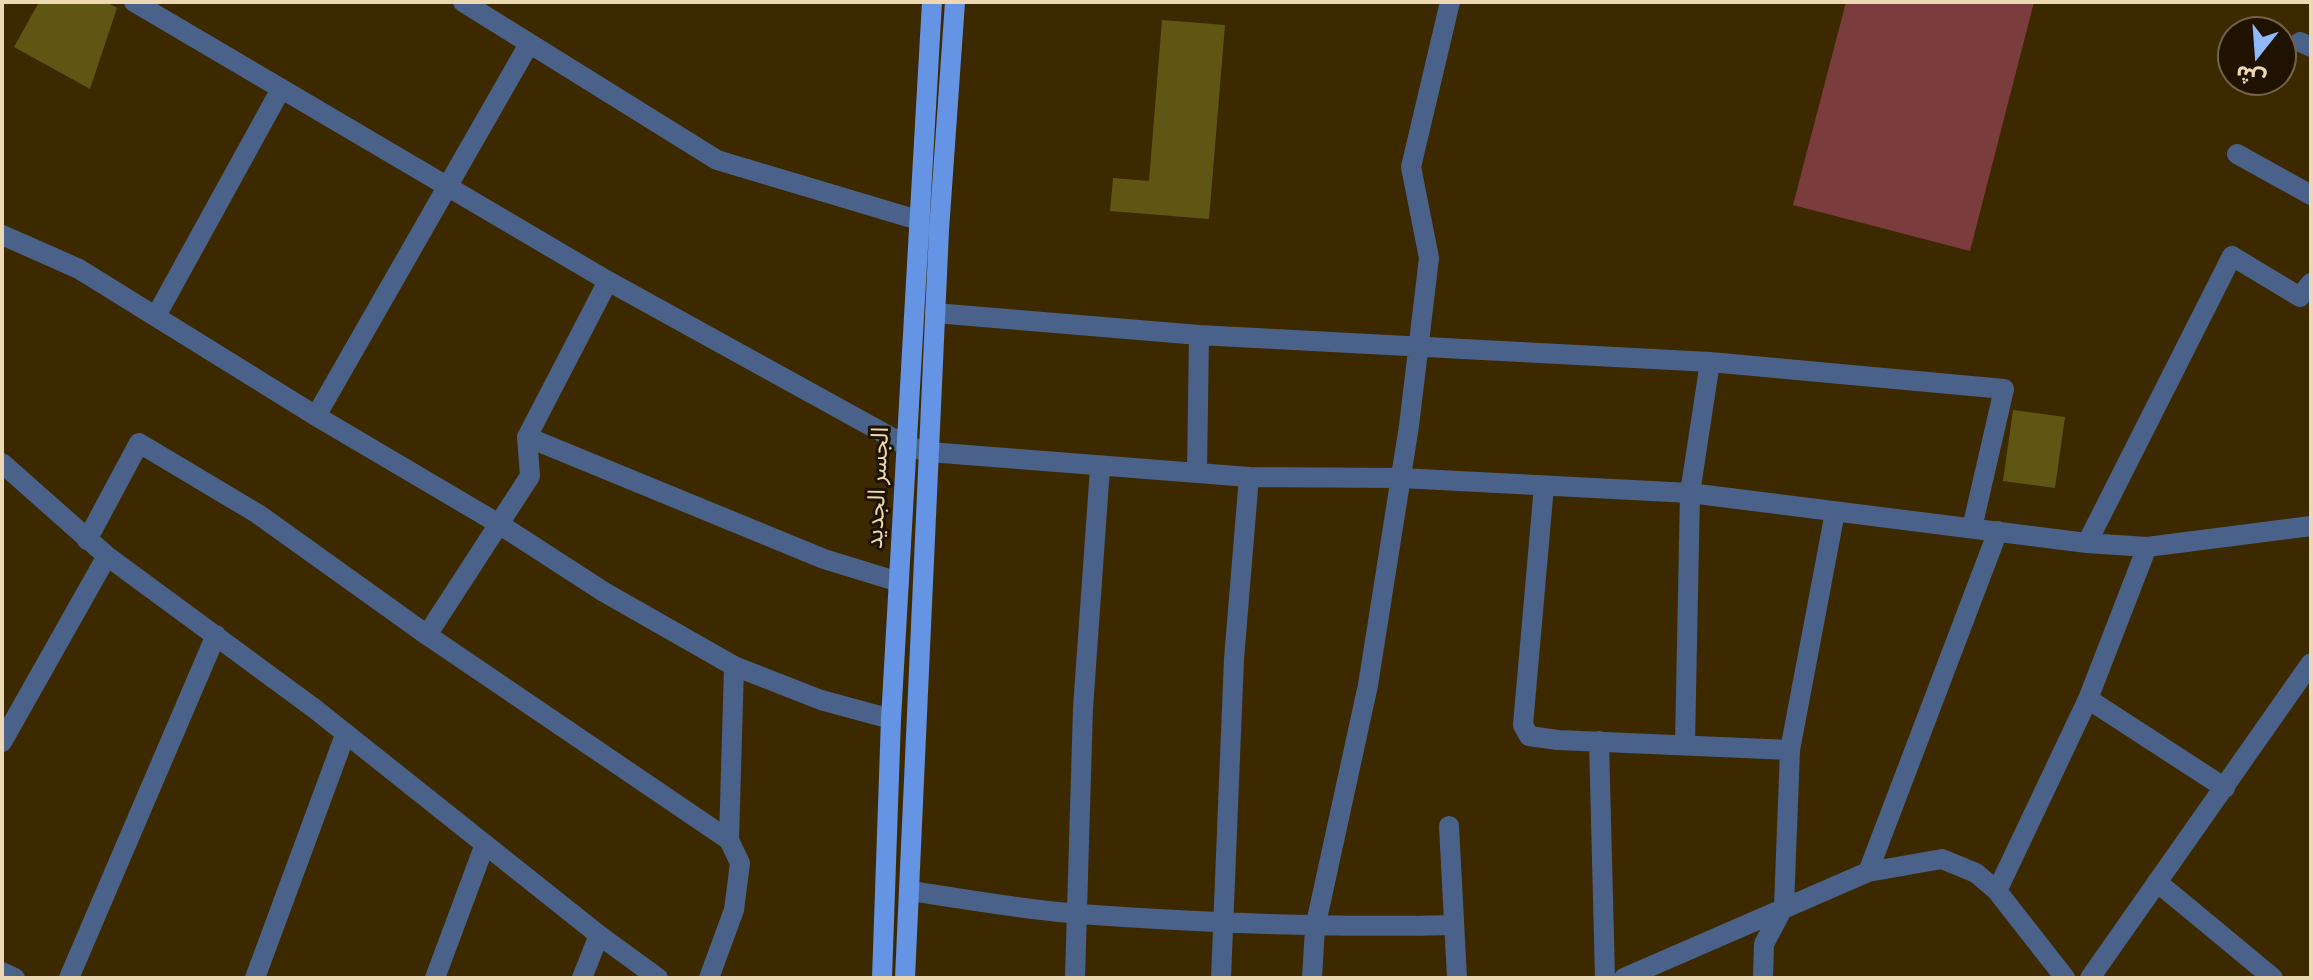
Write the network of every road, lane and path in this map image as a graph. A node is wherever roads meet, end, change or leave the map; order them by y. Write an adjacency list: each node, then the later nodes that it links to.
1 (134, 2): 9 (street)
2 (463, 2): 8 (street)
3 (920, 2): 7 (main road)
4 (932, 2): 7 (main road, الجسر الجديد)
5 (955, 2): 17 (main road, الجسر الجديد)
6 (1450, 2): 20 (street)
7 (930, 30): 13 (main road, الجسر الجديد)
8 (529, 44): 11 (street); 13 (street)
9 (281, 89): 11 (street); 18 (street)
10 (2237, 154): 12 (street)
11 (447, 187): 15 (street); 22 (street)
12 (2311, 195)
13 (918, 220): 24 (main road, الجسر الجديد)
14 (2, 235): 18 (street)
15 (608, 281): 23 (street); 24 (street)
16 (2311, 283): 39 (street)
17 (935, 313): 19 (street); 25 (main road, الجسر الجديد)
18 (156, 316): 22 (street)
19 (1199, 335): 20 (street); 27 (street)
20 (1420, 348): 21 (street); 30 (street)
21 (1710, 362): 32 (street); 36 (street)
22 (316, 416): 34 (street)
23 (527, 437): 34 (street); 42 (street)
24 (907, 446): 25 (street); 42 (main road, الجسر الجديد)
25 (929, 452): 26 (street); 60 (main road, الجسر الجديد)
26 (1100, 468): 27 (street); 63 (street)
27 (1197, 473): 29 (street)
28 (6, 475): 38 (street)
29 (1249, 477): 30 (street); 64 (street)
30 (1401, 478): 31 (street); 66 (street)
31 (1544, 486): 32 (street); 50 (street)
32 (1690, 493): 33 (street); 52 (street)
33 (1835, 512): 36 (street); 53 (street)
34 (499, 524): 44 (street); 46 (street)
35 (2310, 525): 40 (street)
36 (1972, 528): 37 (street)
37 (1998, 531): 39 (street); 58 (street)
38 (87, 540): 41 (street); 44 (street)
39 (2087, 543): 40 (street)
40 (2147, 547): 47 (street)
41 (107, 556): 43 (street); 51 (street)
42 (899, 582): 48 (main road, الجسر الجديد)
43 (216, 635): 49 (street); 70 (street)
44 (427, 635): 56 (street)
45 (2311, 663): 54 (street)
46 (734, 666): 48 (street); 56 (street)
47 (2088, 699): 54 (street); 61 (street)
48 (891, 719): 76 (main road, الجسر الجديد)
49 (345, 735): 57 (street); 71 (street)
50 (1599, 741): 52 (street); 82 (street)
51 (2, 742)
52 (1685, 744): 53 (street)
53 (1790, 750): 62 (street)
54 (2225, 788): 59 (street)
55 (1449, 826): 65 (street)
56 (729, 840): 75 (street)
57 (485, 844): 67 (street); 72 (street)
58 (1868, 872): 61 (street); 62 (street)
59 (2157, 882): 86 (street); 87 (street)
60 (910, 891): 63 (street); 77 (main road, الجسر الجديد)
61 (1997, 891): 85 (street)
62 (1784, 906): 83 (street); 84 (street)
63 (1078, 914): 64 (street); 78 (street)
64 (1223, 920): 66 (street); 79 (street)
65 (1454, 925): 66 (street); 81 (street)
66 (1315, 928): 80 (street)
67 (599, 935): 73 (street); 74 (street)
68 (2, 972): 69 (street)
69 (15, 978)
70 (69, 978)
71 (255, 978)
72 (435, 978)
73 (582, 978)
74 (658, 978)
75 (709, 978)
76 (882, 978)
77 (905, 978)
78 (1075, 978)
79 (1221, 978)
80 (1312, 978)
81 (1457, 978)
82 (1605, 978)
83 (1624, 978)
84 (1763, 978)
85 (2065, 978)
86 (2090, 978)
87 (2273, 978)

